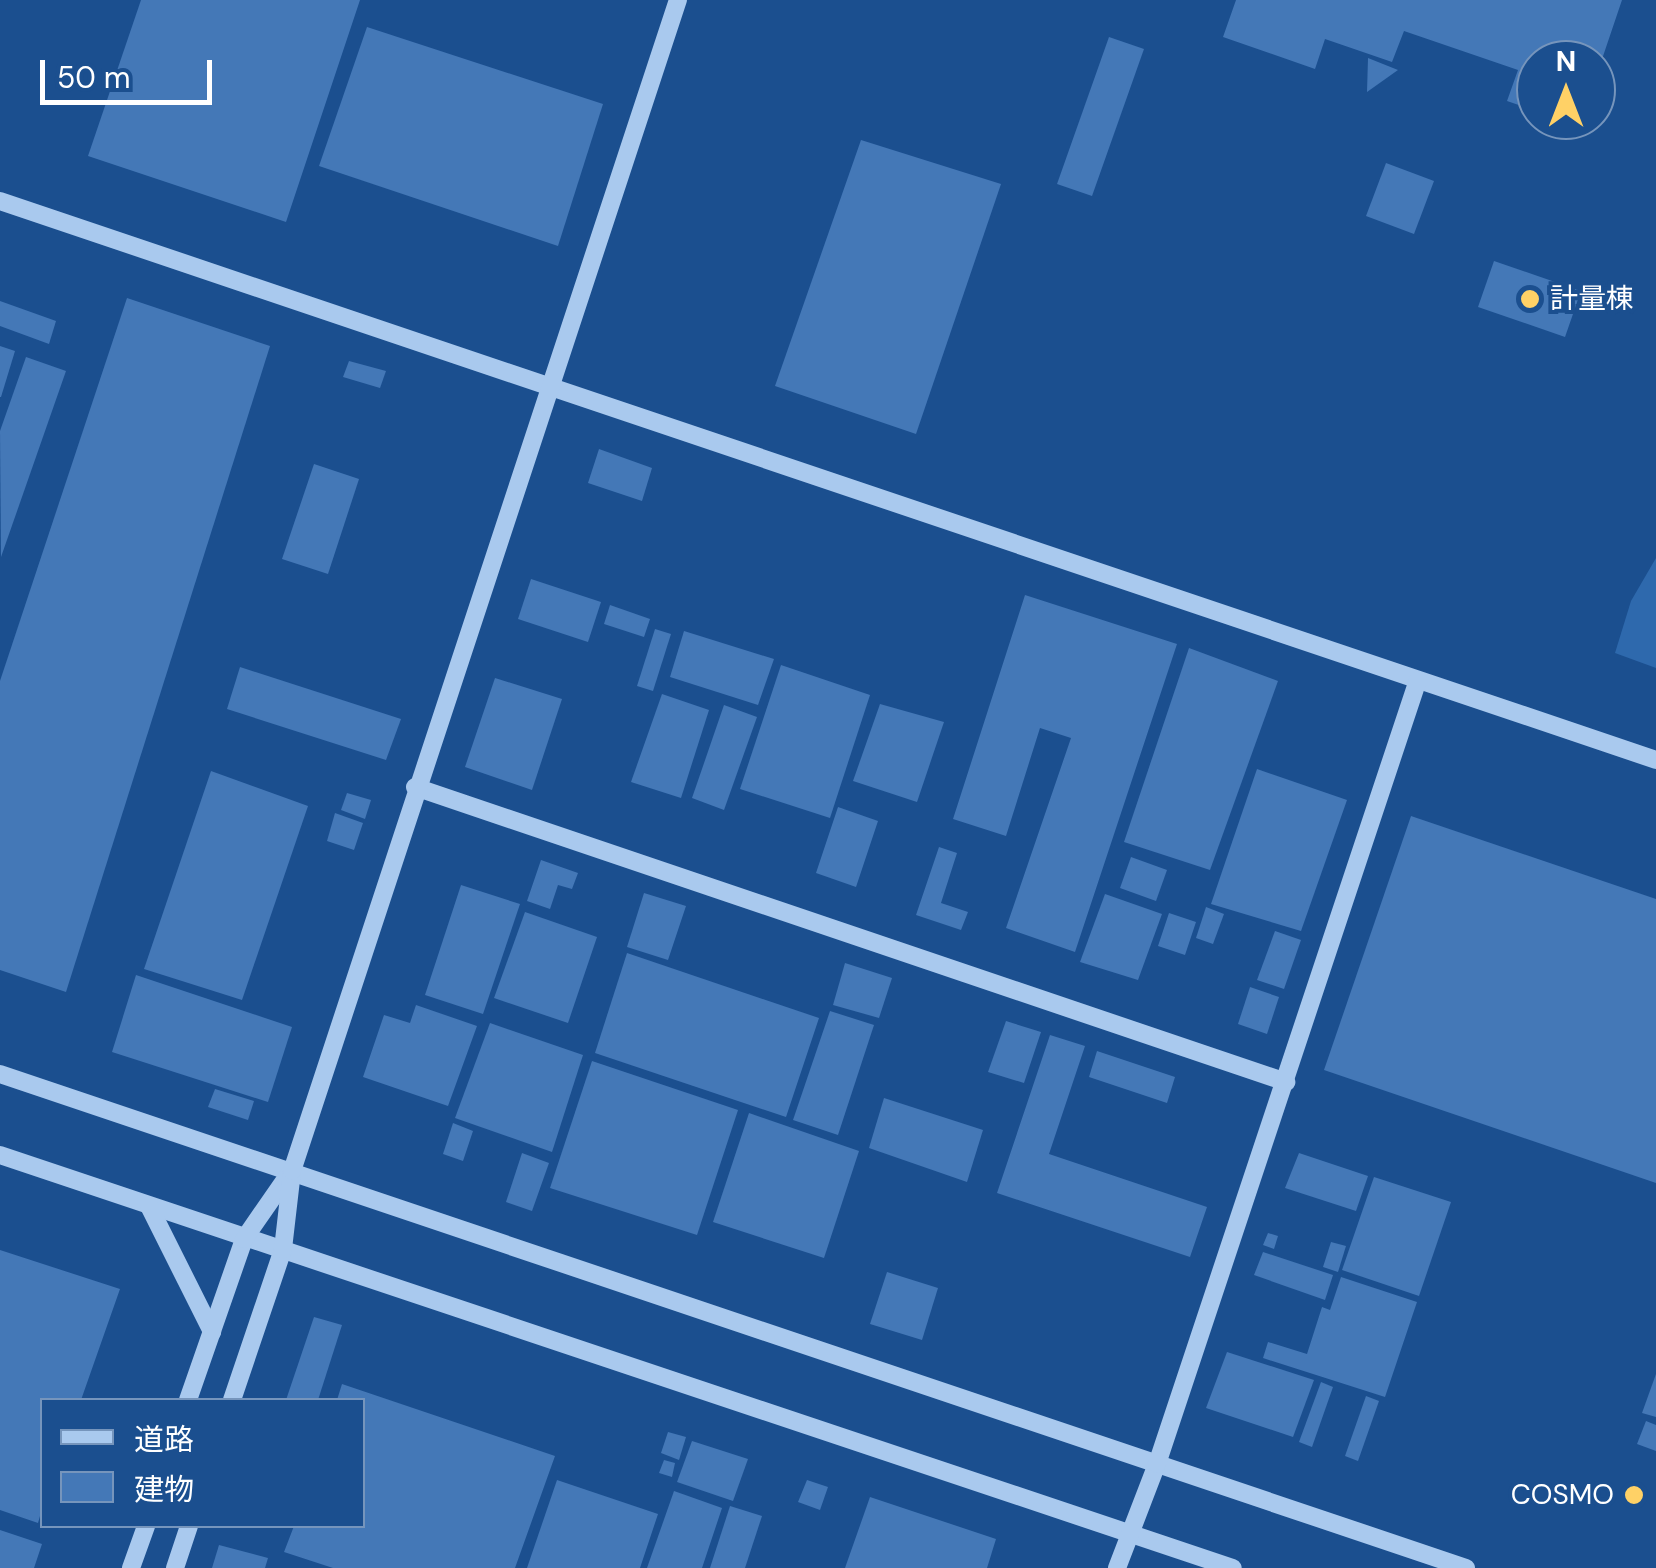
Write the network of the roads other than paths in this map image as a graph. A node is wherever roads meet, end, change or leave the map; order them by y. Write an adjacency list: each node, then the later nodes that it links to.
1 (678, 0): 3 (street)
2 (0, 200): 3 (street)
3 (550, 384): 4 (street); 6 (street)
4 (1418, 680): 5 (street); 8 (street)
5 (1656, 760)
6 (415, 787): 8 (street); 10 (street)
7 (0, 1074): 10 (street)
8 (1286, 1082): 17 (street)
9 (0, 1156): 11 (street)
10 (292, 1170): 12 (street); 13 (street); 17 (street)
11 (149, 1206): 12 (street); 14 (street)
12 (244, 1238): 13 (street); 14 (street)
13 (283, 1249): 16 (street); 20 (street)
14 (212, 1332): 15 (street)
15 (189, 1398)
16 (233, 1398)
17 (1157, 1464): 20 (street); 25 (street)
18 (145, 1528): 21 (street)
19 (188, 1528): 22 (street)
20 (1128, 1534): 23 (street); 24 (street)
21 (132, 1568)
22 (175, 1568)
23 (1117, 1568)
24 (1233, 1568)
25 (1466, 1568)

